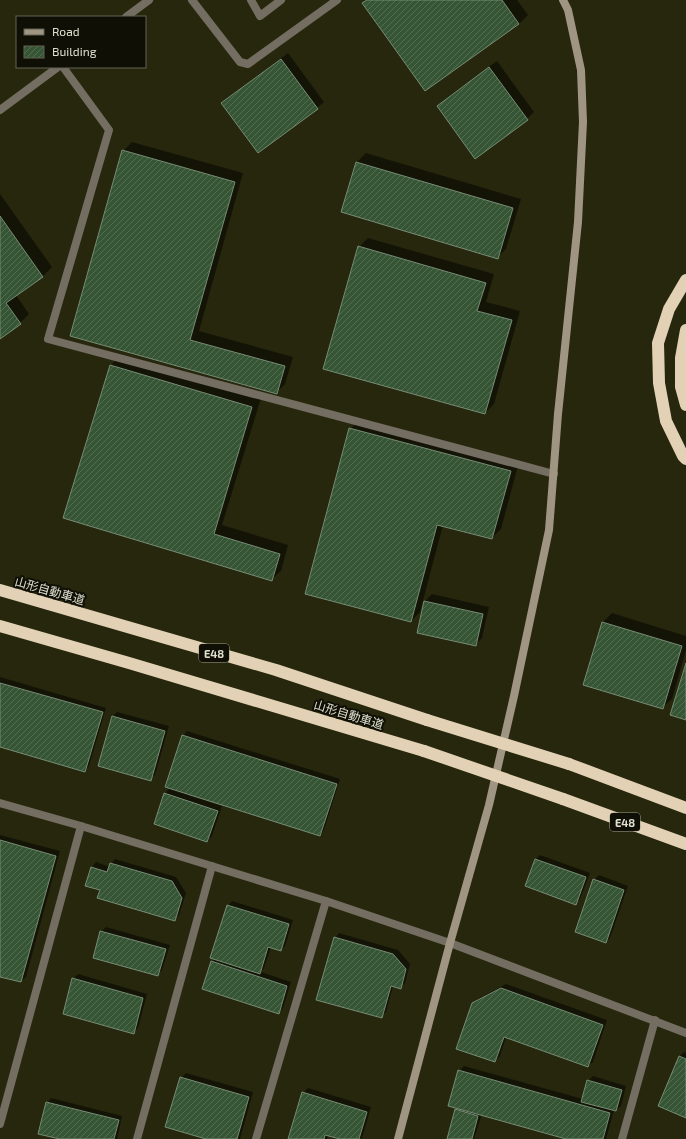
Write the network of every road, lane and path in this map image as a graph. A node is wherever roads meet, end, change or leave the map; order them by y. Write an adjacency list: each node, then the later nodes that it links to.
1 (149, 0): 7 (street)
2 (192, 0): 5 (street)
3 (251, 0): 4 (street)
4 (281, 0)
5 (337, 0)
6 (563, 0): 15 (street)
7 (127, 16)
8 (57, 68): 10 (street)
9 (64, 68): 15 (street)
10 (0, 110)
11 (686, 280): 14 (highway)
12 (686, 330): 13 (highway)
13 (686, 405)
14 (686, 459)
15 (554, 474): 26 (street)
16 (0, 590): 18 (highway, 山形自動車道 / E48, bridge)
17 (0, 626): 23 (highway, 山形自動車道 / E48, bridge)
18 (569, 764): 19 (highway); 21 (highway, 山形自動車道 / E48)
19 (686, 800)
20 (0, 803): 22 (street)
21 (686, 808)
22 (81, 826): 24 (street); 29 (street)
23 (686, 844)
24 (212, 866): 25 (street); 30 (street)
25 (326, 901): 26 (street); 31 (street)
26 (450, 943): 27 (street); 32 (street)
27 (655, 1020): 28 (street); 33 (street)
28 (686, 1033)
29 (0, 1124)
30 (137, 1139)
31 (256, 1139)
32 (398, 1139)
33 (622, 1139)

